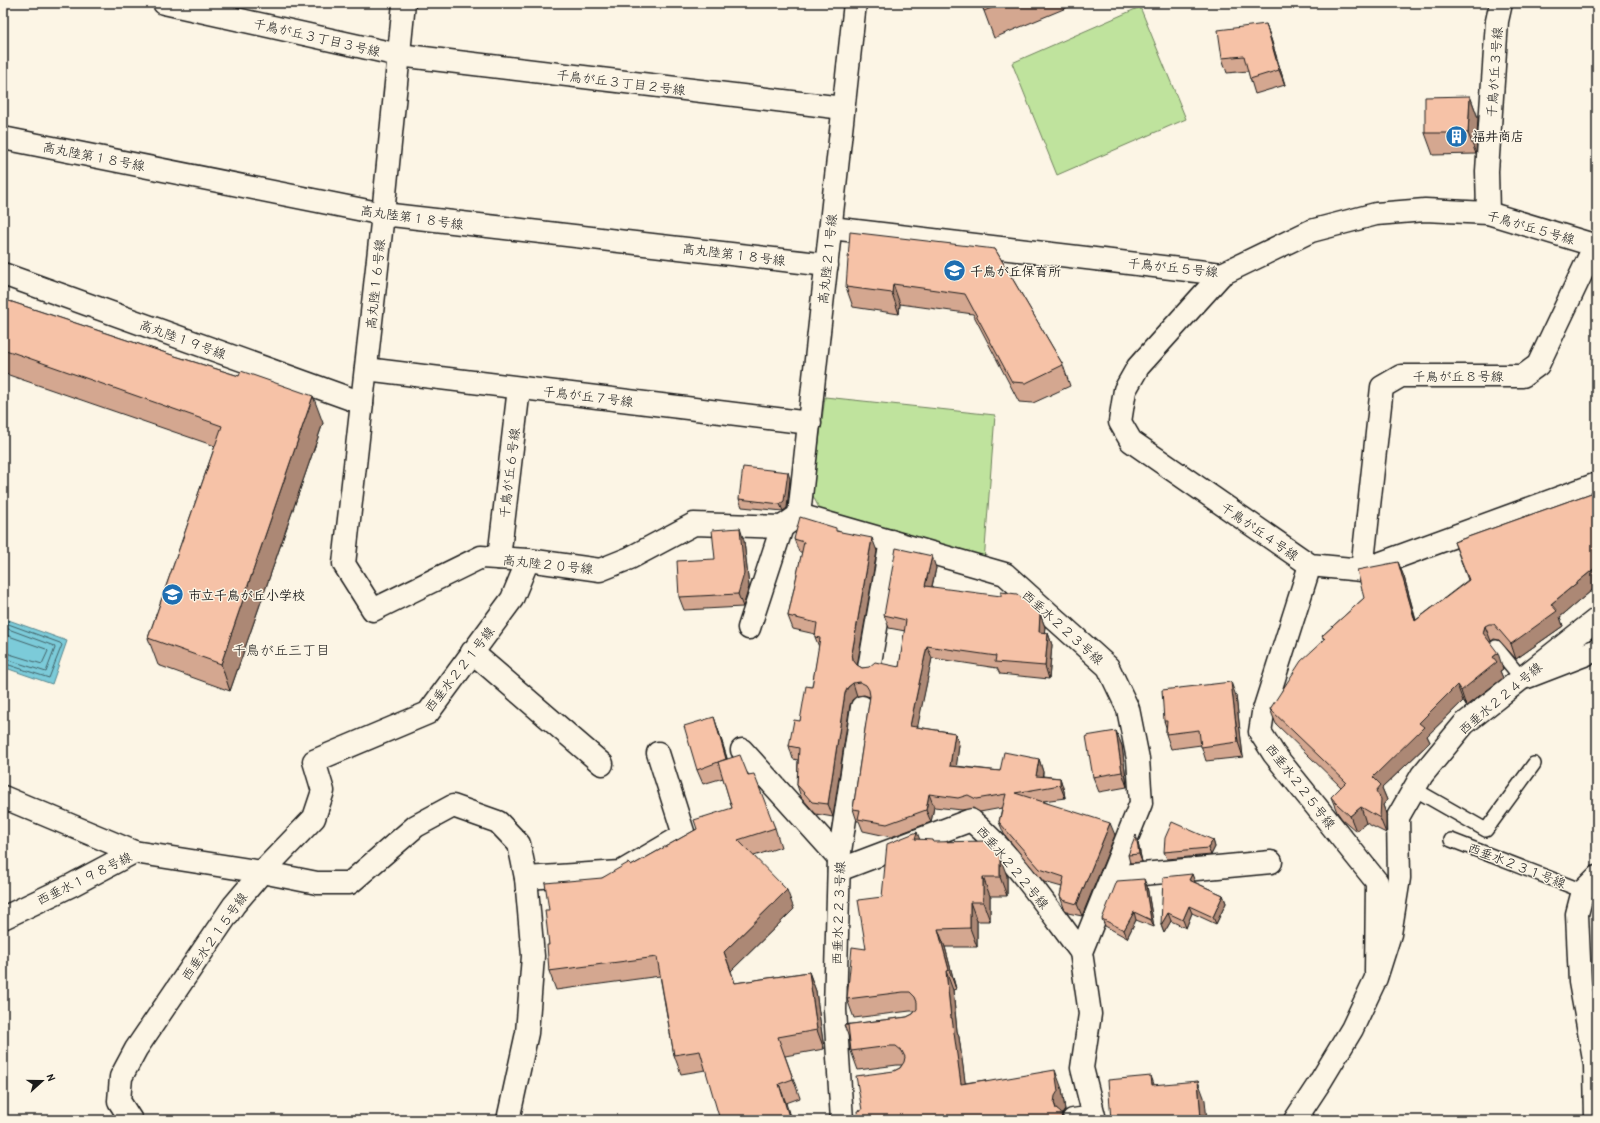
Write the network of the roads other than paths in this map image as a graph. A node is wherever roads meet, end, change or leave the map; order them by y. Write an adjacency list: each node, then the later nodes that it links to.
1 (164, 3): 5 (street, 千鳥が丘３丁目３号線)
2 (404, 3): 5 (street, 高丸陸１６号線)
3 (855, 3): 6 (street, 高丸陸２１号線)
4 (1501, 3): 8 (street, 千鳥が丘３号線)
5 (399, 55): 6 (street, 千鳥が丘３丁目２号線); 9 (street, 高丸陸１６号線)
6 (843, 108): 10 (street, 高丸陸２１号線)
7 (3, 138): 9 (street, 高丸陸第１８号線)
8 (1488, 213): 11 (street, 千鳥が丘５号線); 14 (street, 千鳥が丘５号線)
9 (383, 214): 12 (street, 高丸陸第１８号線); 15 (street, 高丸陸１６号線)
10 (831, 228): 12 (street, 高丸陸２１号線); 14 (street, 千鳥が丘５号線)
11 (1596, 246): 27 (street, 千鳥が丘８号線)
12 (827, 265): 18 (street, 高丸陸２１号線)
13 (3, 274): 17 (street, 高丸陸１９号線)
14 (1222, 274): 26 (street, 千鳥が丘４号線)
15 (366, 369): 16 (street, 千鳥が丘７号線); 17 (street, 高丸陸１６号線)
16 (519, 388): 18 (street, 千鳥が丘７号線); 23 (street, 千鳥が丘６号線)
17 (362, 403): 25 (street, 高丸陸１６号線)
18 (810, 423): 20 (street, 高丸陸２１号線)
19 (1597, 484): 27 (street, 千鳥が丘４号線)
20 (799, 515): 21 (street); 22 (street, 西垂水２２３号線)
21 (782, 527): 24 (street, 高丸陸２０号線); 29 (street)
22 (891, 541): 33 (street); 48 (street, 西垂水２２３号線)
23 (499, 558): 24 (street, 高丸陸２０号線); 25 (street, 高丸陸２０号線)
24 (528, 560): 32 (street, 西垂水２２１号線)
25 (344, 564)
26 (1310, 565): 27 (street, 千鳥が丘４号線); 53 (street, 西垂水２２５号線)
27 (1362, 570)
28 (1597, 619): 34 (street, 西垂水２２４号線)
29 (749, 628)
30 (1496, 647): 34 (lane)
31 (1597, 650): 34 (street)
32 (472, 652): 38 (street, 西垂水２２１号線); 39 (street)
33 (869, 668)
34 (1522, 678): 41 (street, 西垂水２２４号線)
35 (862, 708): 46 (street, 西垂水２２３号線)
36 (742, 750): 46 (street)
37 (658, 753): 49 (street)
38 (314, 761): 47 (street, 西垂水２１５号線)
39 (602, 764)
40 (1534, 764): 41 (lane)
41 (1414, 789): 53 (street, 西垂水２２４号線)
42 (3, 797): 44 (street)
43 (1451, 840): 50 (lane, 西垂水２３１号線)
44 (134, 852): 47 (street, 西垂水１９８号線); 51 (street, 西垂水１９８号線)
45 (1271, 862): 48 (street)
46 (839, 864): 52 (street, 西垂水２２２号線); 55 (street, 西垂水２２３号線)
47 (262, 872): 49 (street, 西垂水１９８号線); 59 (street, 西垂水２１５号線)
48 (1111, 877): 52 (street, 西垂水２２３号線)
49 (526, 878): 60 (street, 西垂水１９８号線)
50 (1590, 884): 64 (street)
51 (3, 918)
52 (1081, 952): 58 (street)
53 (1376, 978): 63 (street, 西垂水２２４号線)
54 (859, 1030): 55 (street)
55 (836, 1033): 57 (street, 西垂水２２３号線)
56 (862, 1082): 57 (street)
57 (840, 1085): 61 (street, 西垂水２２３号線)
58 (1095, 1119): 62 (street)
59 (132, 1120)
60 (508, 1120)
61 (842, 1120)
62 (1073, 1120)
63 (1295, 1120)
64 (1596, 1120)

